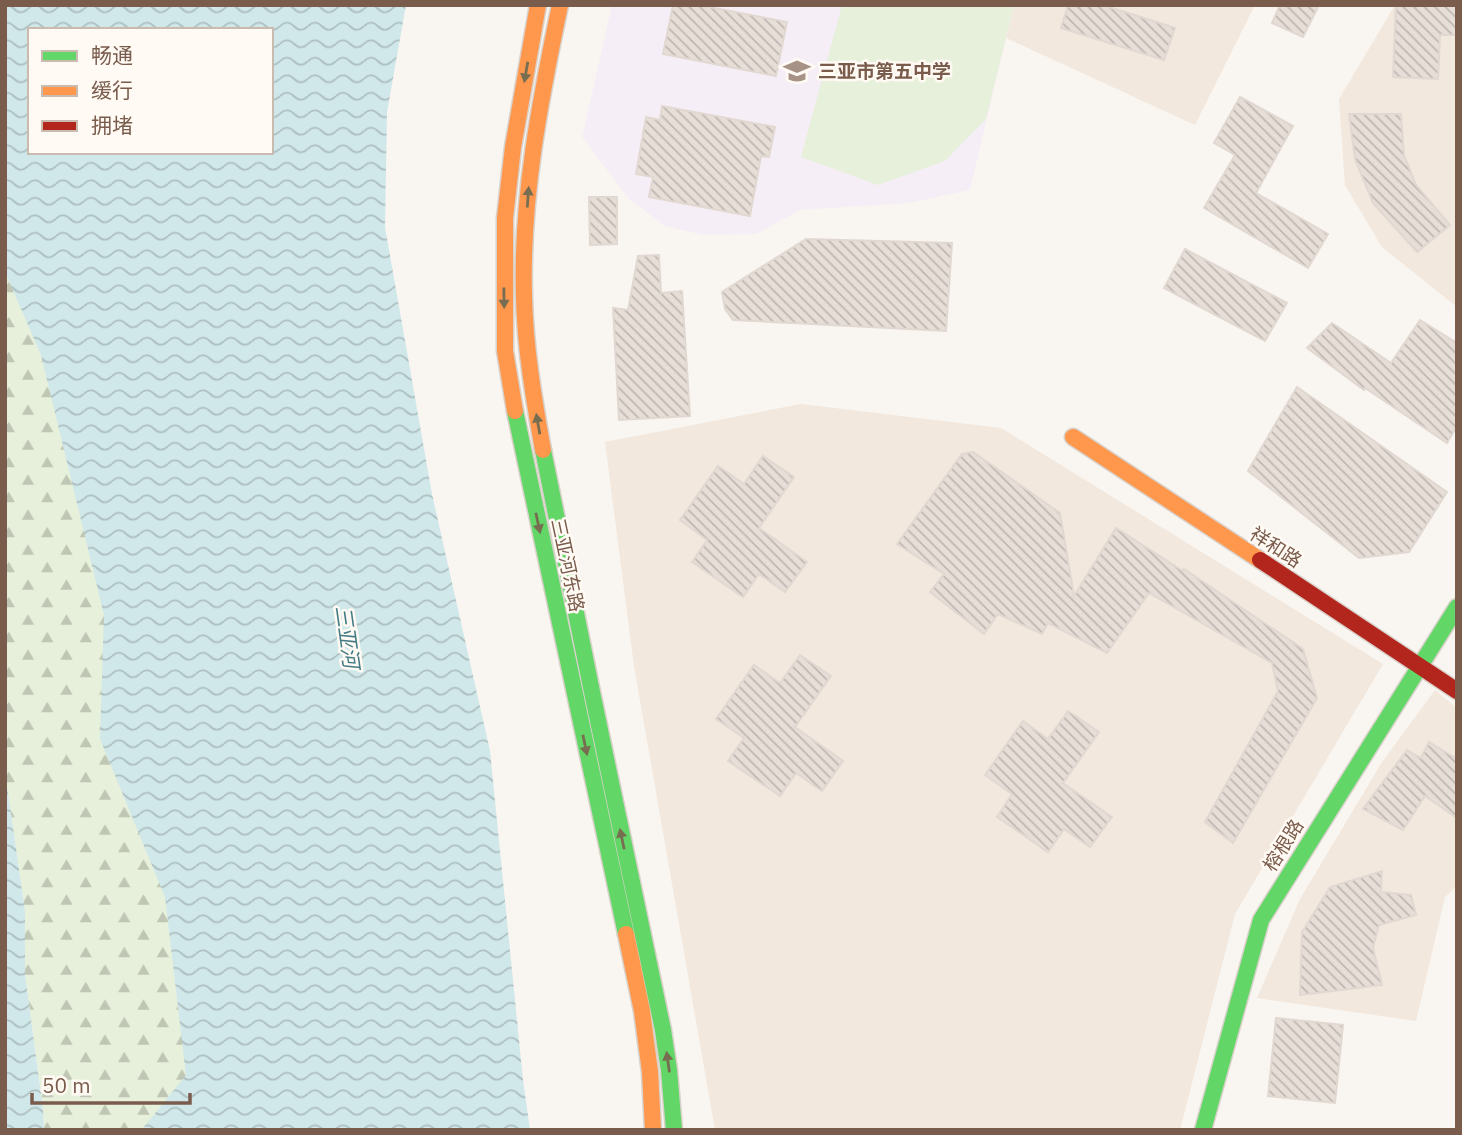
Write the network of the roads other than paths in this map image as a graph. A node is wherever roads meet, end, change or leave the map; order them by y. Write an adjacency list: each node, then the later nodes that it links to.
1 (538, 5): 7 (main road, 三亚河东路, one-way to 7)
2 (560, 5): 8 (main road, 三亚河东路, one-way to 2)
3 (1073, 437): 5 (main road, 祥和路)
4 (1457, 607): 5 (main road, 榕根路)
5 (1420, 667): 6 (main road, 祥和路); 9 (main road, 榕根路)
6 (1457, 691)
7 (653, 1130)
8 (674, 1130)
9 (1203, 1130)

